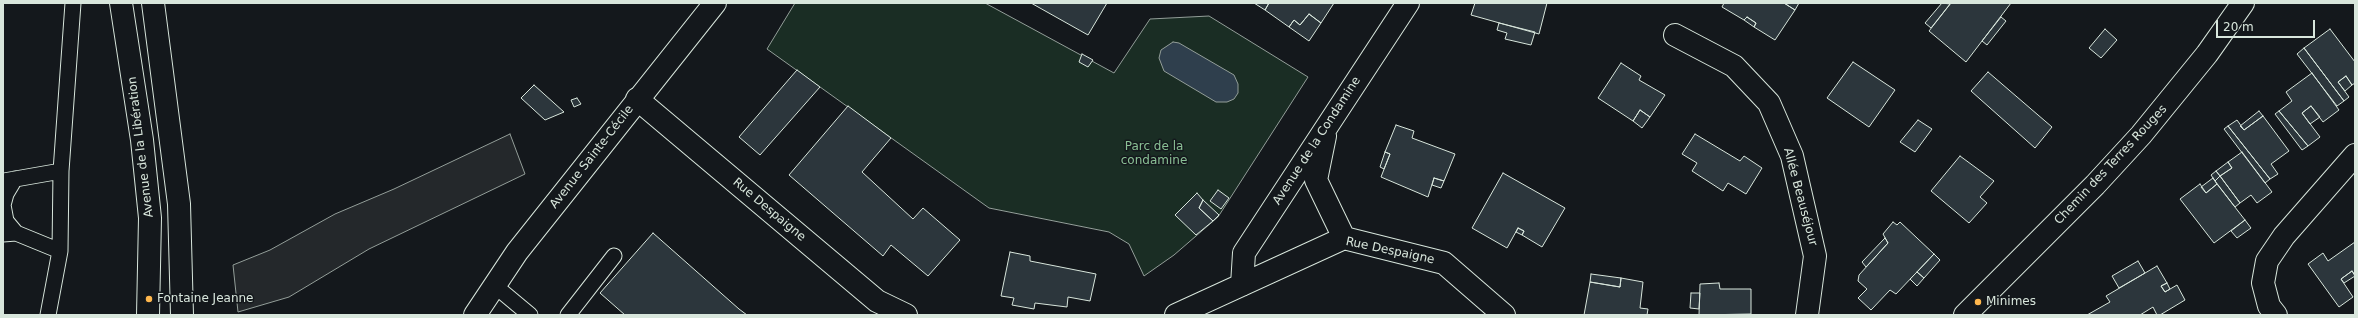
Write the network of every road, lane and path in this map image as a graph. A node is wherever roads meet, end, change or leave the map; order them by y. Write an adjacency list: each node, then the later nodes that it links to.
1 (74, 3): 11 (lane)
2 (121, 3): 20 (street, Avenue de la Libération)
3 (153, 3): 21 (street)
4 (715, 3): 8 (street, Avenue Sainte-Cécile)
5 (1408, 3): 9 (street, Avenue de la Condamine)
6 (2243, 3): 29 (street, Chemin des Terres Rouges)
7 (1675, 35): 28 (street, Allée Beauséjour)
8 (637, 99): 17 (street, Avenue Sainte-Cécile); 25 (street, Rue Despaigne)
9 (1327, 125): 14 (street); 18 (street, Avenue de la Condamine)
10 (2355, 155): 30 (street)
11 (60, 171): 12 (lane); 15 (lane)
12 (9, 180): 13 (lane)
13 (10, 233): 15 (lane)
14 (1344, 238): 18 (street, Rue Despaigne); 27 (street, Rue Despaigne)
15 (60, 251): 19 (lane)
16 (614, 256): 24 (lane)
17 (494, 285): 22 (street, Avenue Sainte-Cécile); 23 (lane)
18 (1242, 285): 26 (street, Rue Despaigne)
19 (48, 315)
20 (148, 315)
21 (182, 315)
22 (475, 315)
23 (530, 315)
24 (568, 315)
25 (906, 315)
26 (1176, 315)
27 (1504, 315)
28 (1807, 315)
29 (1965, 315)
30 (2276, 315)

